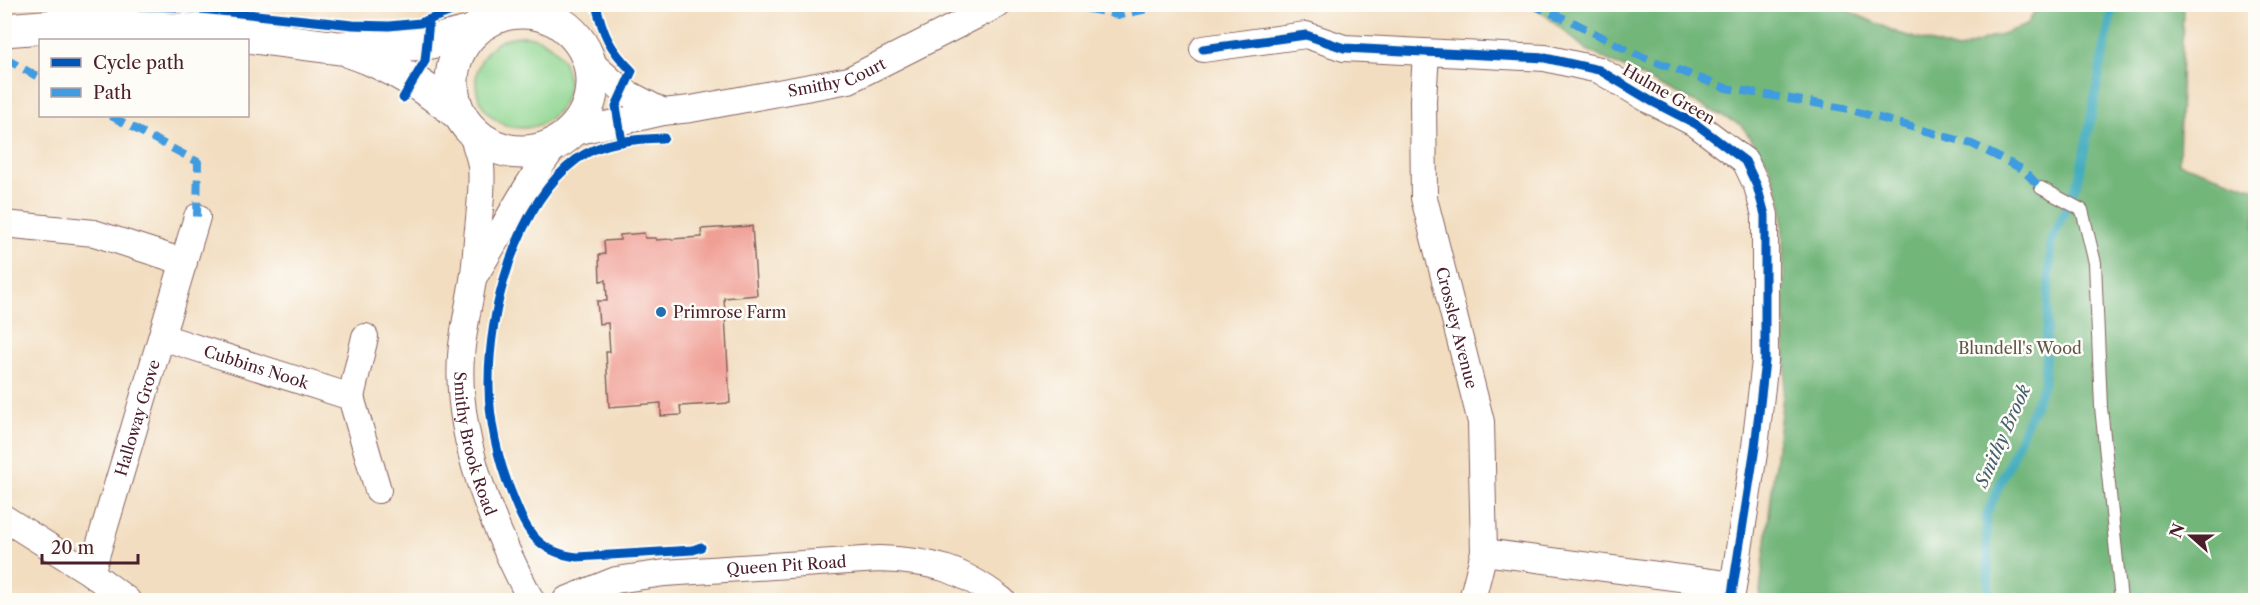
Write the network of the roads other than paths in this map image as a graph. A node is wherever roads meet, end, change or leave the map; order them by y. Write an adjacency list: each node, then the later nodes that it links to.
1 (576, 4): 8 (street)
2 (999, 4): 9 (street, Smithy Court)
3 (488, 19): 5 (street); 8 (street); 10 (street)
4 (5, 21): 5 (street)
5 (339, 48): 10 (street)
6 (1203, 49): 7 (street, Hulme Green)
7 (1426, 54): 22 (street, Crossley Avenue); 24 (street, Hulme Green)
8 (587, 56): 9 (street); 11 (street)
9 (663, 112): 11 (street, Smithy Court)
10 (465, 122): 11 (street); 16 (street, Smithy Brook Road)
11 (563, 138): 16 (street, Smithy Brook Road)
12 (2041, 188): 30 (lane)
13 (197, 217): 15 (street, Halloway Grove)
14 (4, 224): 15 (street)
15 (184, 262): 17 (street, Halloway Grove)
16 (474, 278): 26 (street, Smithy Brook Road)
17 (162, 337): 19 (street, Cubbins Nook); 23 (street, Halloway Grove)
18 (365, 337): 19 (street)
19 (351, 397): 20 (street)
20 (378, 490)
21 (4, 518): 23 (street)
22 (1484, 552): 24 (street); 29 (street, Crossley Avenue)
23 (91, 573): 25 (street)
24 (1732, 593)
25 (127, 600)
26 (531, 600)
27 (566, 600): 28 (street, Queen Pit Road)
28 (1002, 600)
29 (1472, 600)
30 (2121, 600)

